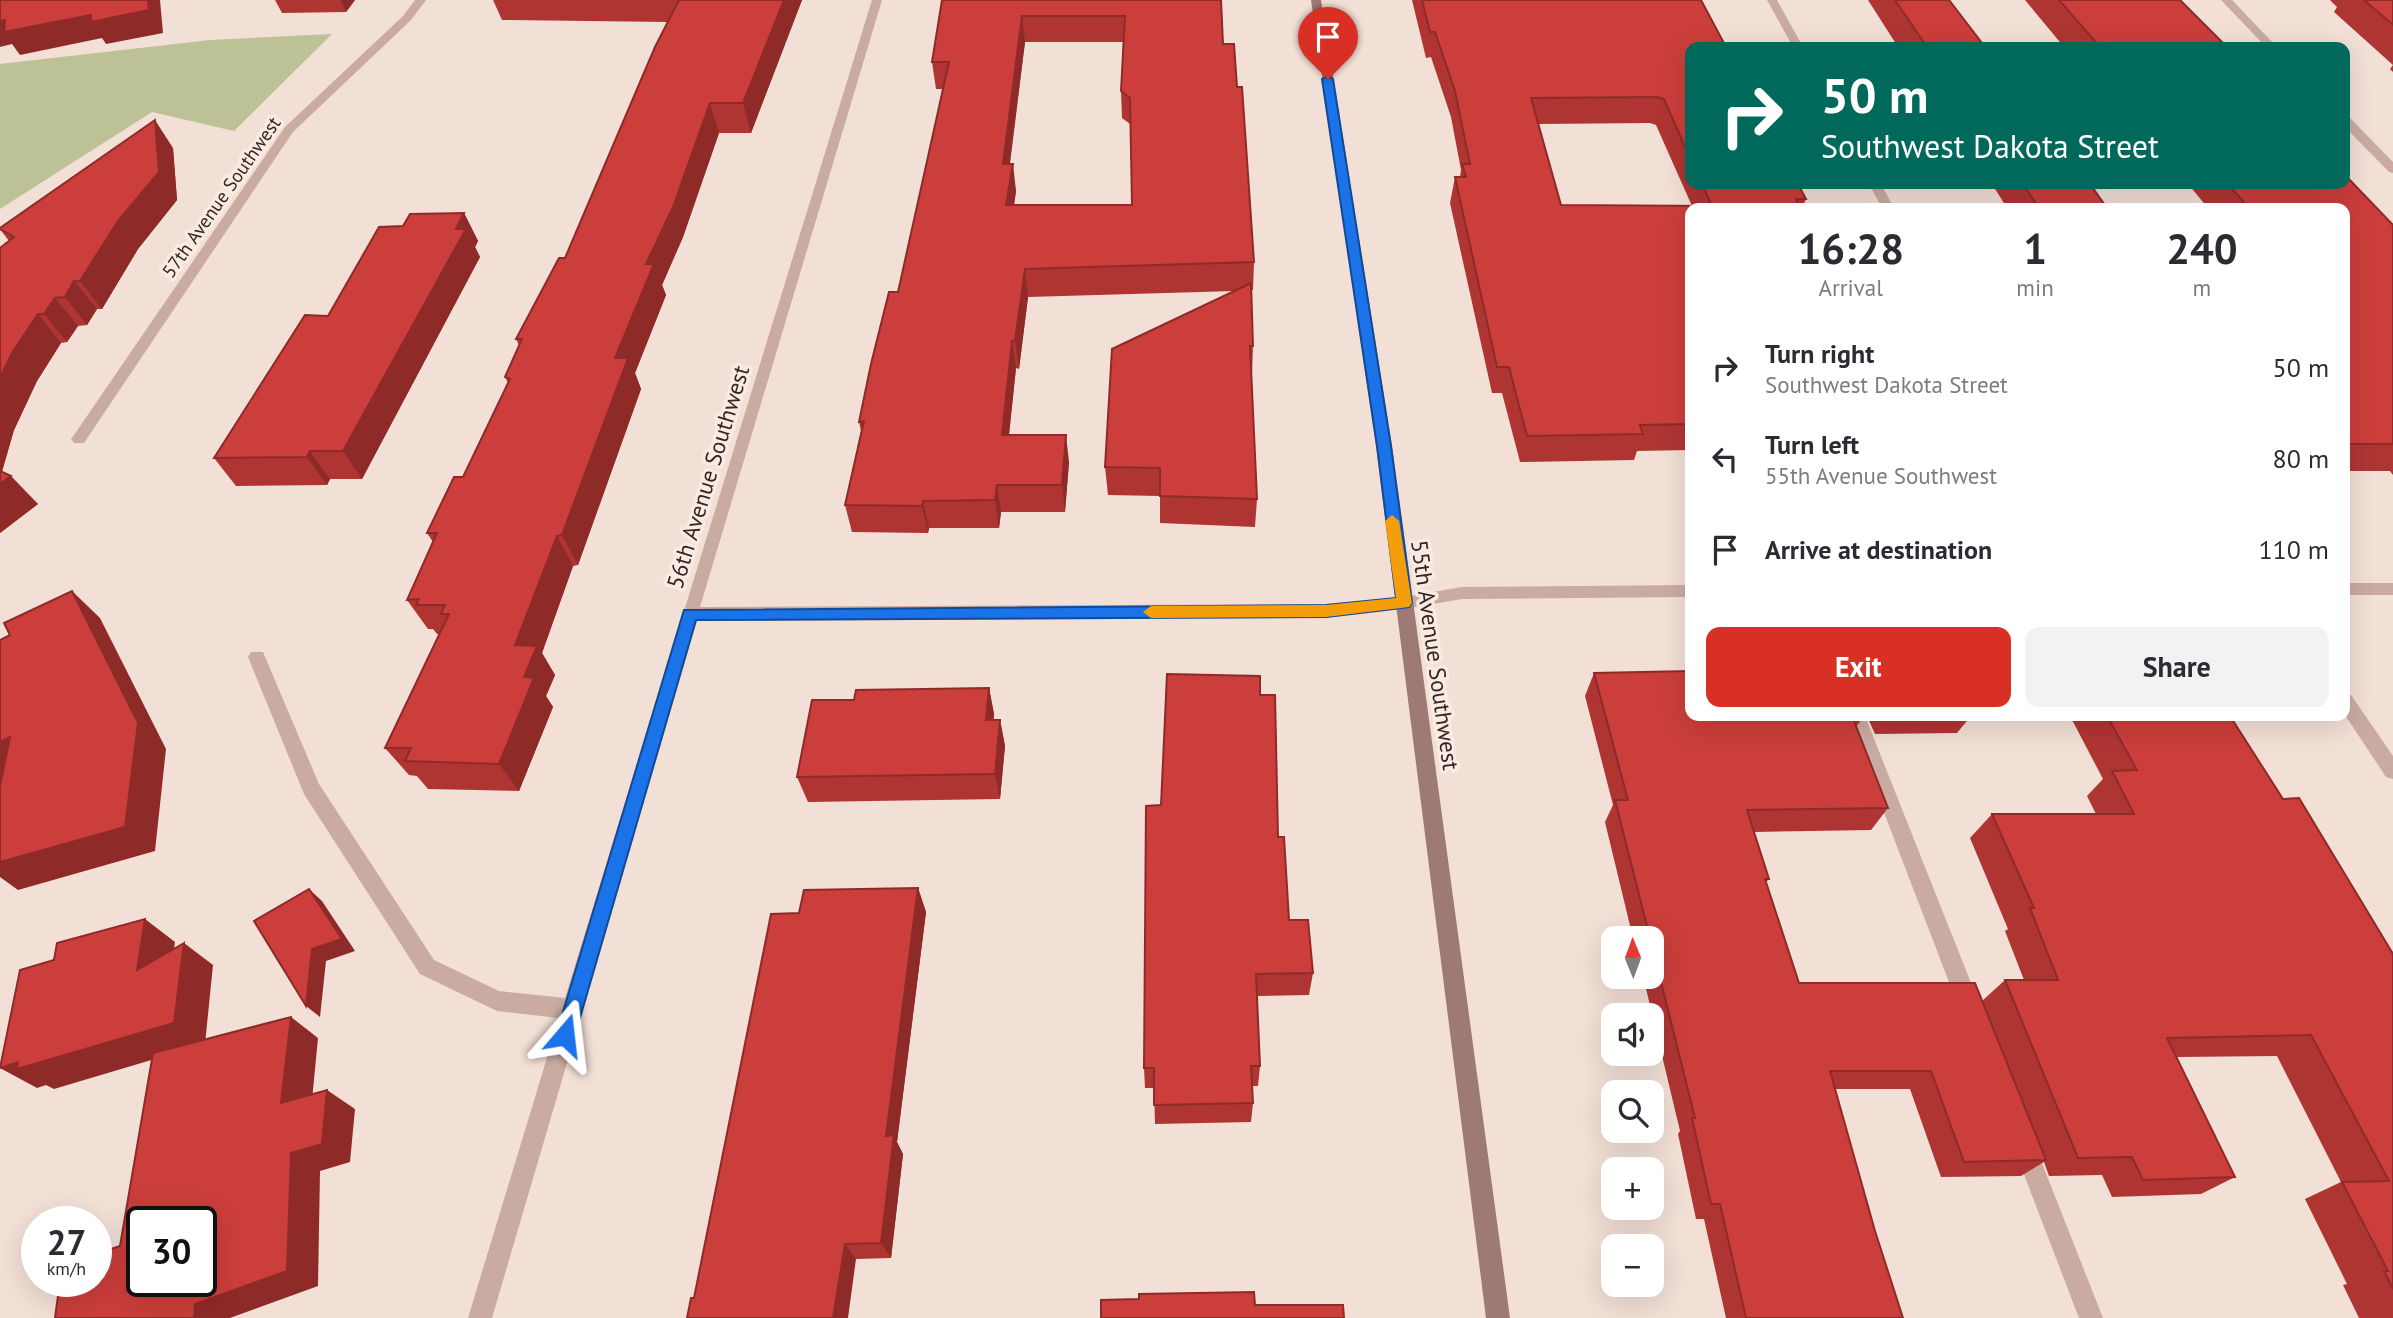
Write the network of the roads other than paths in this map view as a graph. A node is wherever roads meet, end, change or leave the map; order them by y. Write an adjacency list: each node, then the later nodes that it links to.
1 (421, 0): 10 (street, 57th Avenue Southwest)
2 (877, 0): 15 (street, 56th Avenue Southwest)
3 (1316, 0): 14 (street, 55th Avenue Southwest)
4 (1772, 0): 6 (street)
5 (2226, 0): 7 (street)
6 (1795, 42)
7 (2267, 42)
8 (2350, 125): 9 (street)
9 (2393, 169)
10 (79, 439)
11 (2350, 589): 12 (street)
12 (2393, 589)
13 (1685, 591): 14 (street)
14 (1404, 603): 15 (street); 24 (street, 55th Avenue Southwest)
15 (690, 614): 20 (street, 56th Avenue Southwest)
16 (257, 657): 20 (street)
17 (2350, 707): 19 (street)
18 (1858, 721): 21 (street)
19 (2393, 771)
20 (573, 1009): 23 (street, 56th Avenue Southwest)
21 (1976, 1023)
22 (2016, 1126): 25 (street)
23 (480, 1318)
24 (1498, 1318)
25 (2091, 1318)

